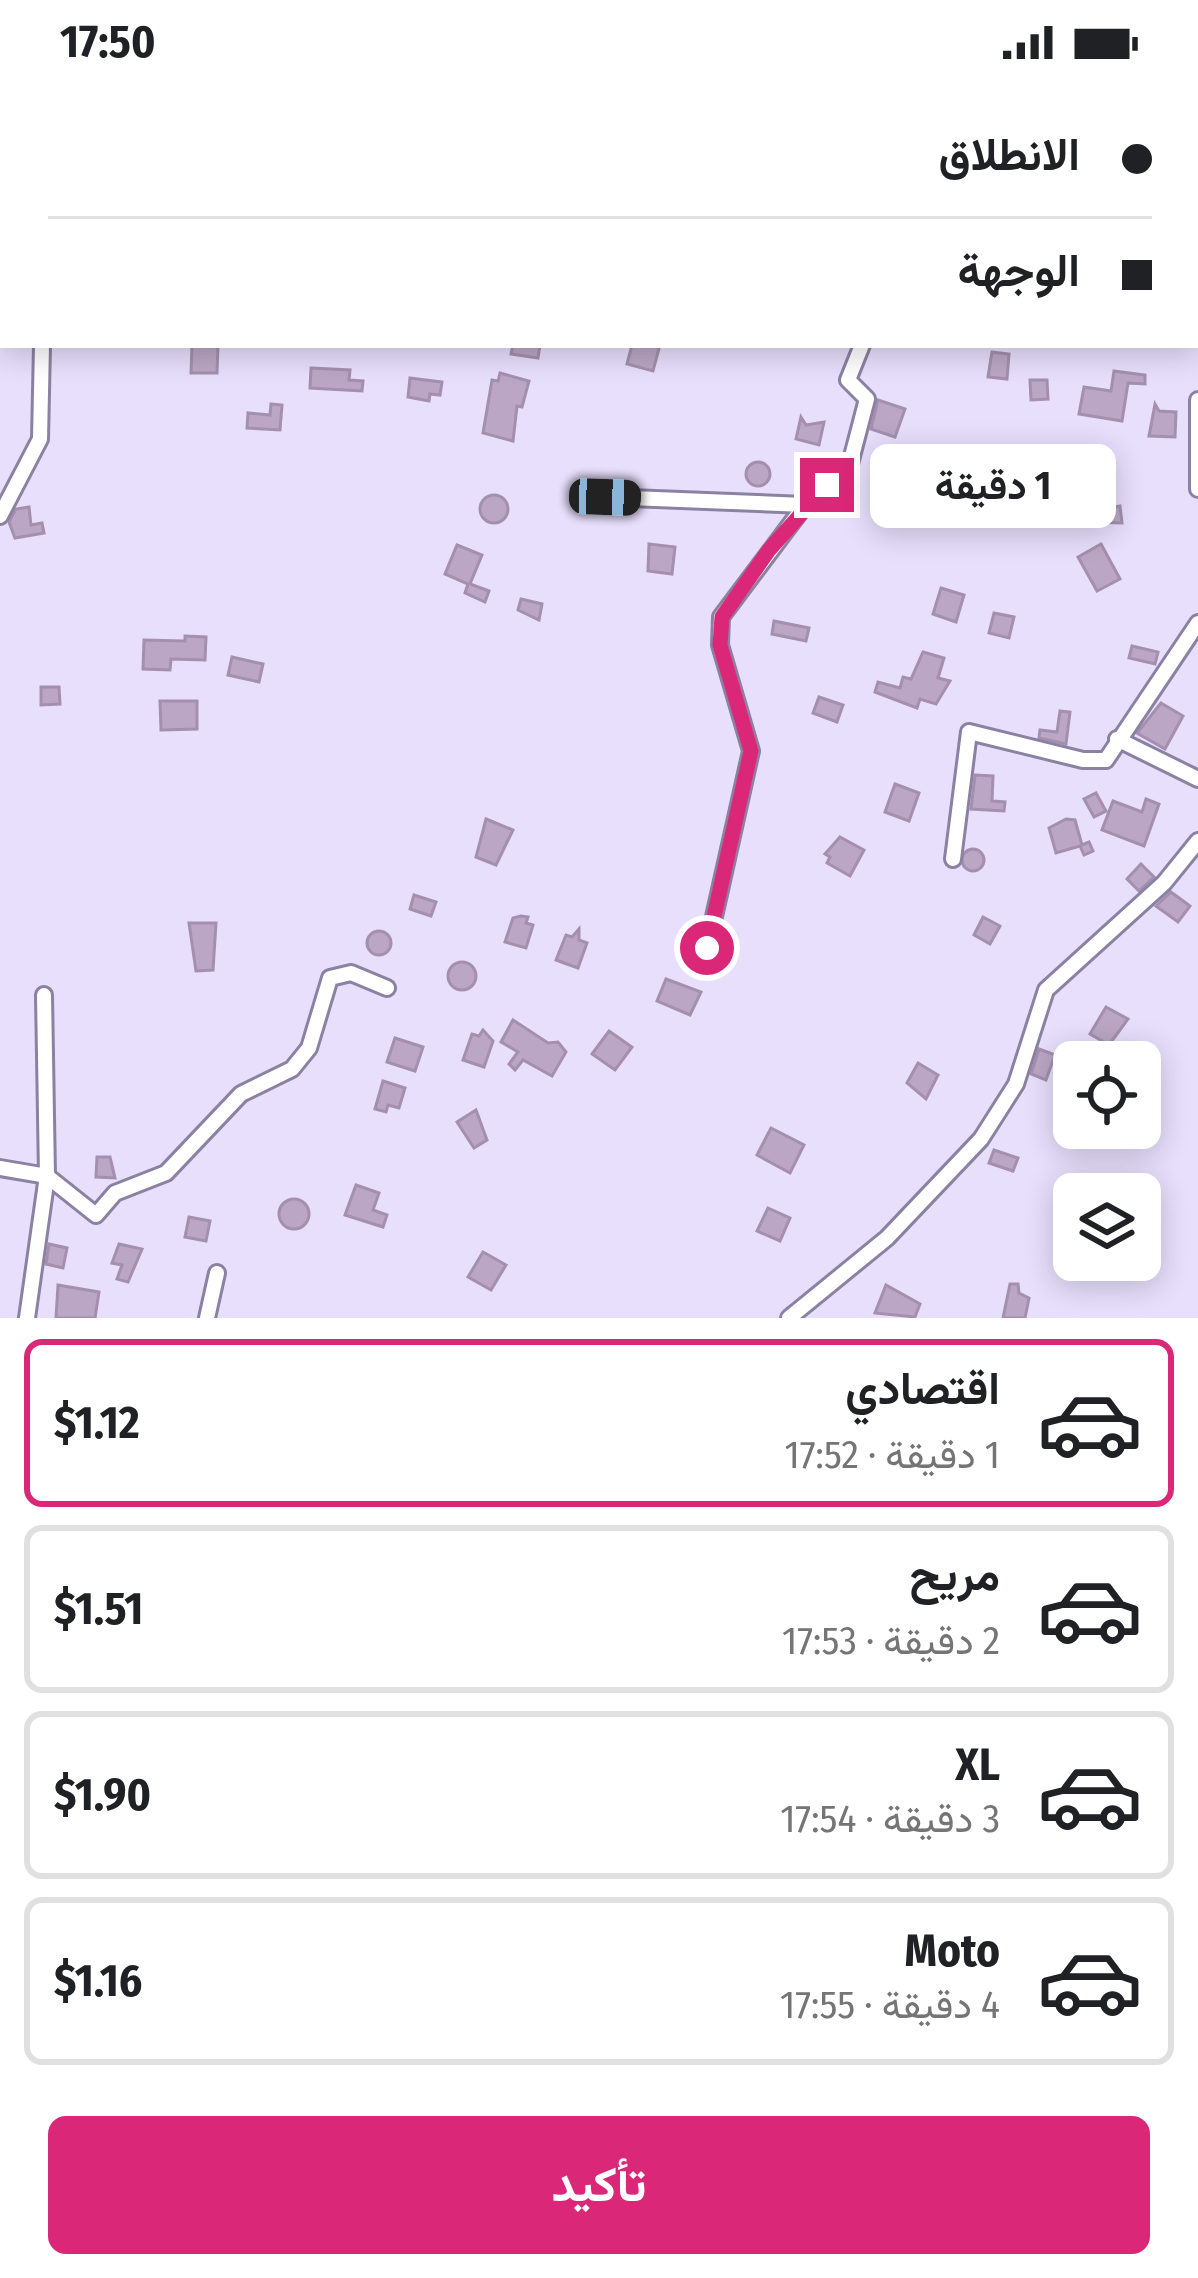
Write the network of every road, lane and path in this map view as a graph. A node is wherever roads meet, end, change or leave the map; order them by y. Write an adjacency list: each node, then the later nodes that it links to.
1 (42, 348): 7 (street)
2 (861, 348): 6 (street)
3 (1198, 400): 4 (street)
4 (1198, 489)
5 (605, 497): 6 (street)
6 (805, 506): 13 (street)
7 (0, 516)
8 (1198, 623): 9 (street)
9 (1117, 739): 10 (street); 12 (street)
10 (1198, 779)
11 (1198, 841): 21 (street)
12 (953, 859)
13 (707, 948)
14 (387, 988): 17 (street)
15 (44, 994): 17 (street)
16 (0, 1168): 17 (street)
17 (46, 1176): 19 (street)
18 (217, 1274): 20 (street)
19 (27, 1318)
20 (206, 1318)
21 (789, 1318)

